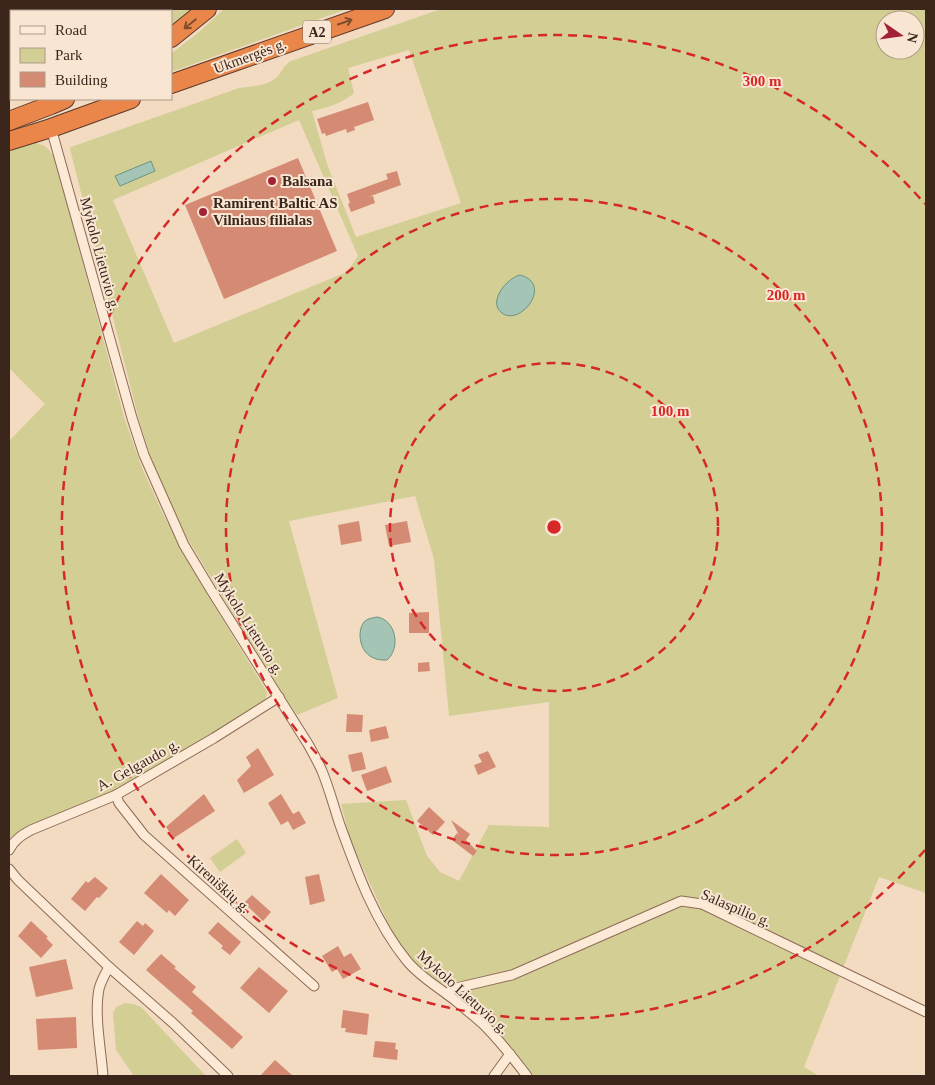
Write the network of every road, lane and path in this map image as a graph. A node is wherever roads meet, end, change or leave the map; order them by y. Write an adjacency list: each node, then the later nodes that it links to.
1 (208, 9): 3 (highway, one-way to 3)
2 (385, 9): 4 (highway, Ukmergės g. / A2, one-way to 2)
3 (172, 37)
4 (172, 84)
5 (128, 100): 9 (highway)
6 (55, 101): 7 (highway); 9 (highway)
7 (29, 106): 8 (highway); 9 (highway)
8 (9, 121)
9 (51, 128): 10 (highway); 11 (street, Mykolo Lietuvio g.)
10 (9, 141)
11 (279, 697): 12 (street, A. Gelgaudo g.); 17 (street, Mykolo Lietuvio g.)
12 (116, 795): 13 (street, A. Gelgaudo g.); 16 (street, Kireniškių g.)
13 (9, 850)
14 (9, 869): 15 (street)
15 (109, 967): 20 (street); 21 (street)
16 (314, 986)
17 (448, 995): 18 (street, Salaspilio g.); 19 (street, Mykolo Lietuvio g.)
18 (926, 1012)
19 (510, 1054): 22 (street); 23 (street, Mykolo Lietuvio g.)
20 (103, 1076)
21 (228, 1076)
22 (494, 1076)
23 (527, 1076)

